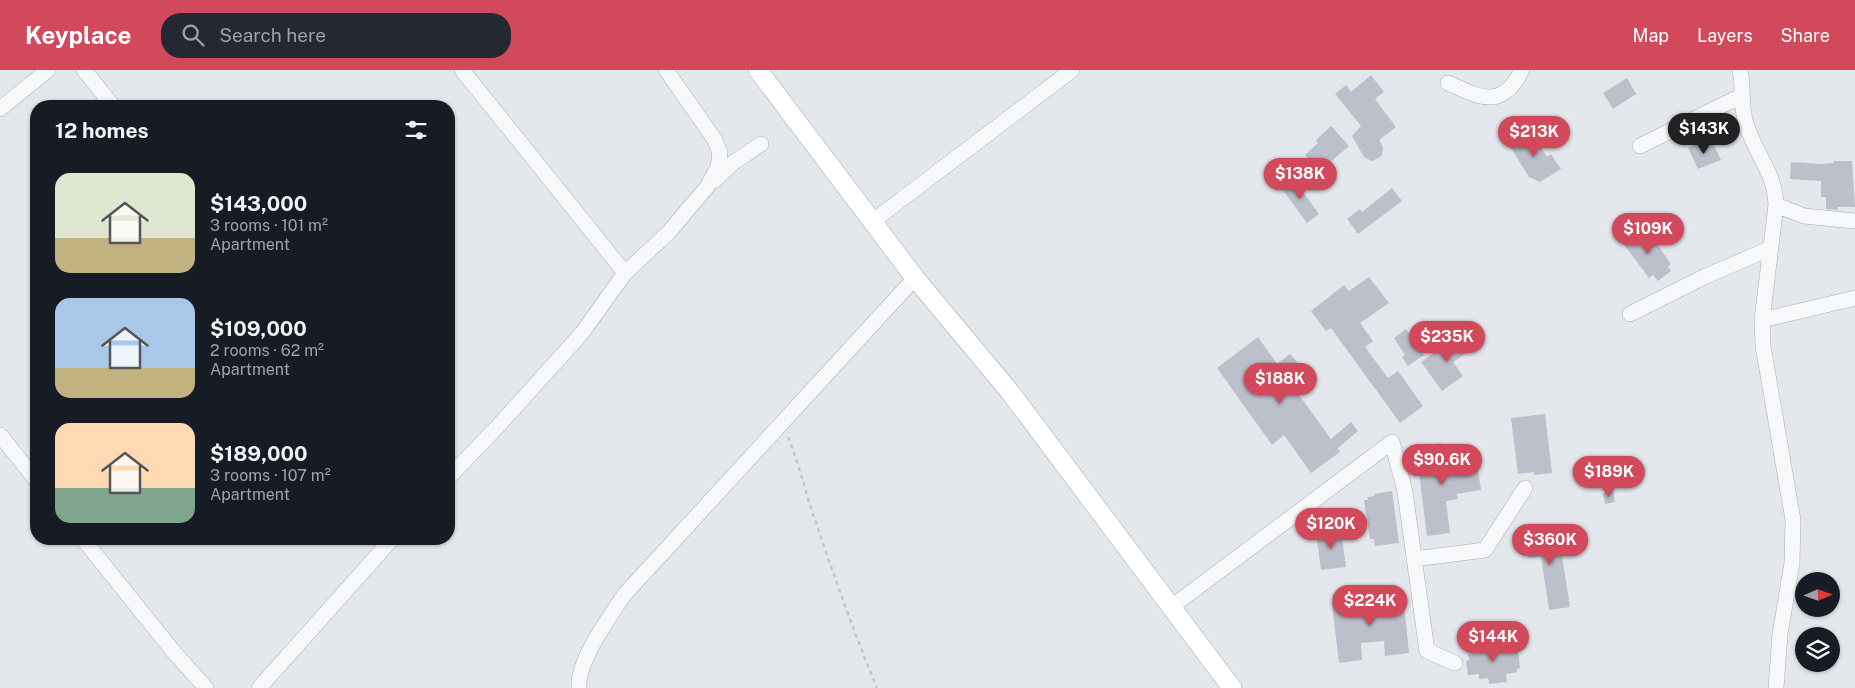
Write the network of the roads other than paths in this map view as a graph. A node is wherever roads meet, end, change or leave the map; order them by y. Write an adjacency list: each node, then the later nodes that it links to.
1 (48, 70): 12 (street)
2 (84, 70): 11 (street)
3 (462, 70): 20 (street)
4 (666, 70): 15 (street)
5 (758, 70): 18 (main road)
6 (1072, 70): 18 (street)
7 (1522, 70): 9 (street)
8 (1740, 70): 10 (street)
9 (1448, 83)
10 (1741, 96): 14 (street); 16 (street)
11 (108, 100)
12 (0, 108)
13 (761, 144): 15 (street)
14 (1640, 146)
15 (707, 187): 20 (street)
16 (1776, 205): 17 (street); 19 (street)
17 (1855, 221)
18 (873, 222): 21 (main road)
19 (1769, 250): 23 (street); 24 (street)
20 (625, 273): 26 (street)
21 (915, 278): 32 (main road); 36 (street)
22 (1855, 298): 24 (street)
23 (1630, 314)
24 (1762, 320): 38 (street)
25 (0, 435): 27 (street)
26 (455, 471)
27 (30, 472)
28 (1525, 488): 31 (street)
29 (88, 545): 34 (street)
30 (387, 545): 35 (street)
31 (1414, 559): 32 (street); 33 (street)
32 (1170, 608): 37 (main road)
33 (1455, 663)
34 (206, 688)
35 (259, 688)
36 (579, 688)
37 (1232, 688)
38 (1776, 688)

